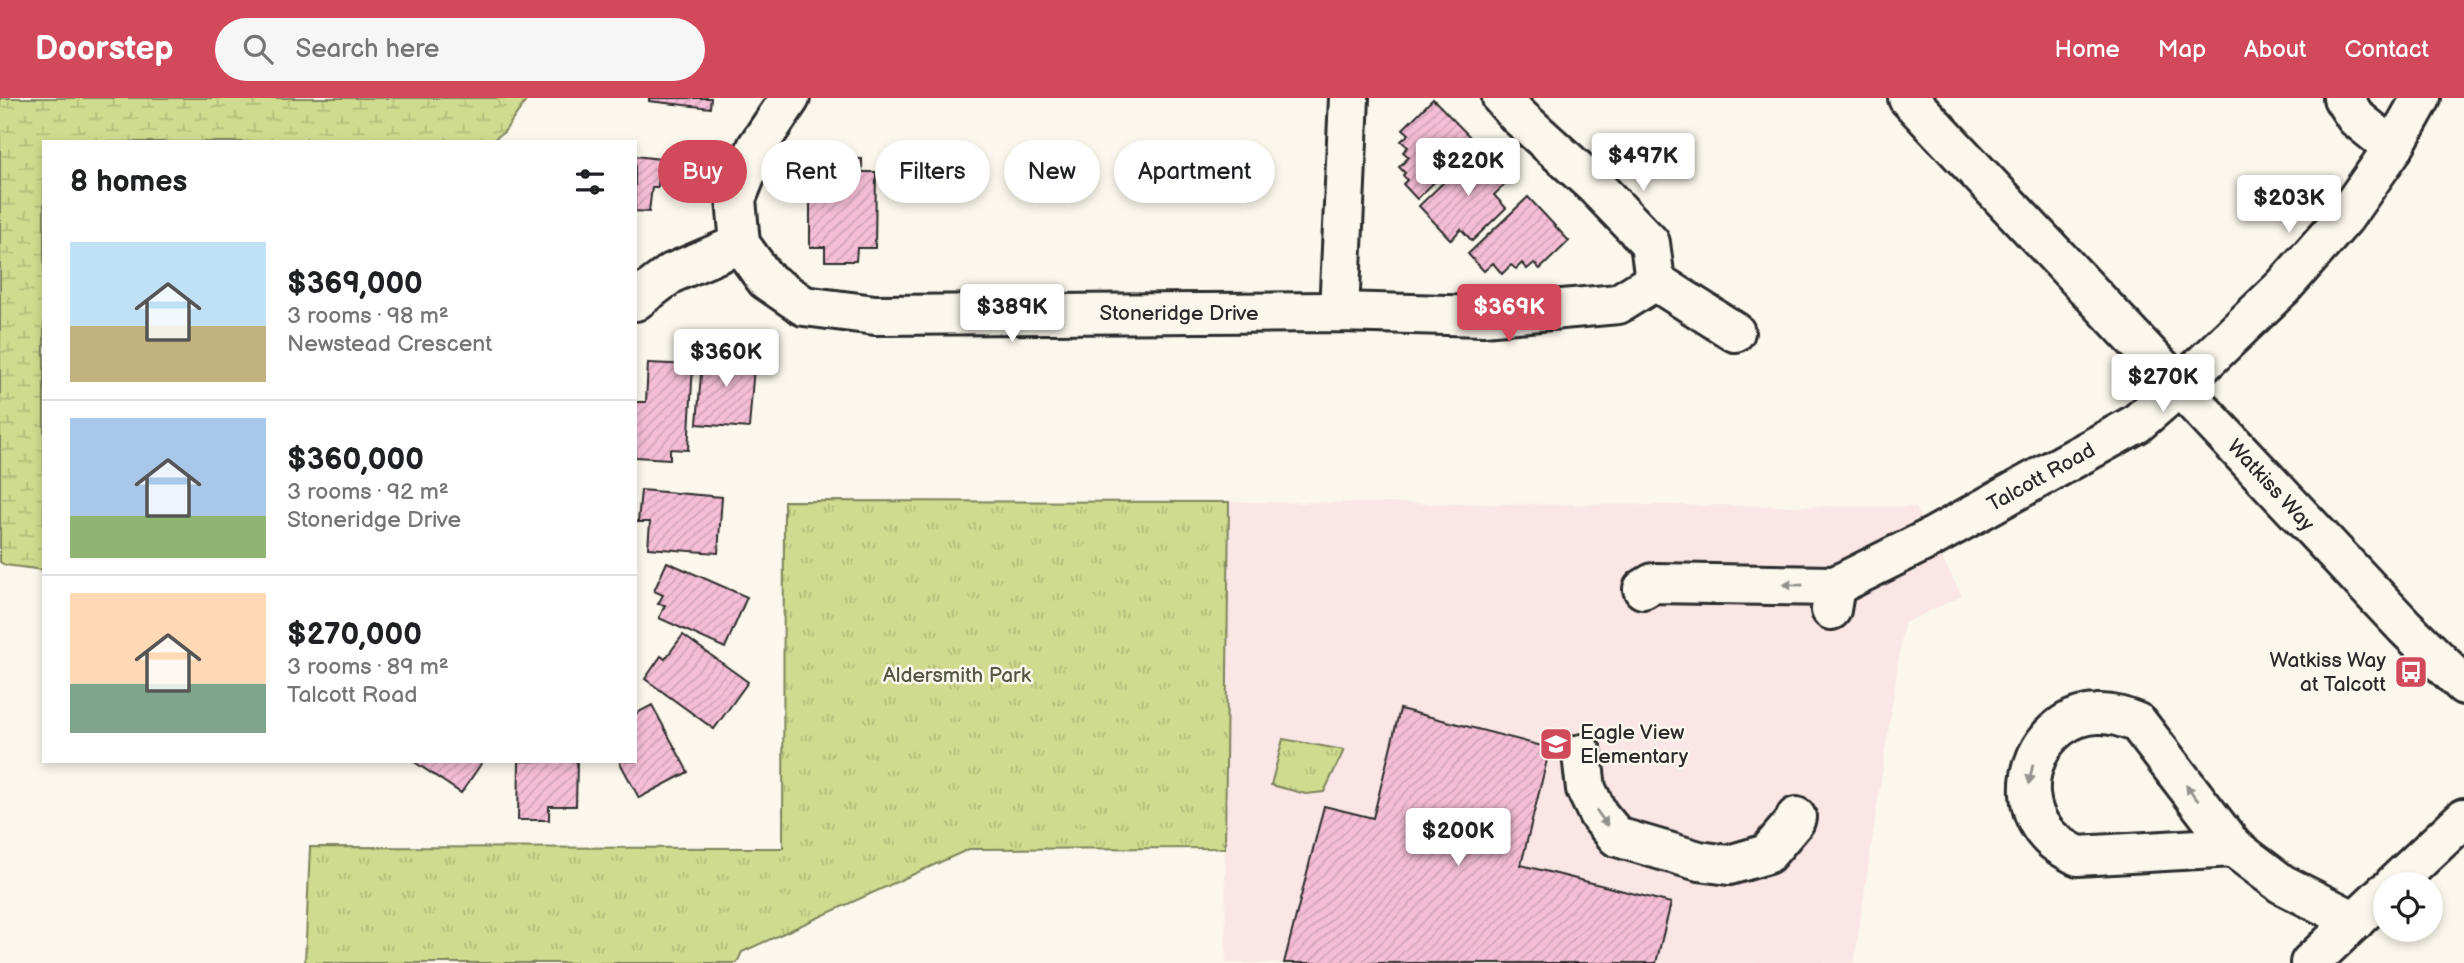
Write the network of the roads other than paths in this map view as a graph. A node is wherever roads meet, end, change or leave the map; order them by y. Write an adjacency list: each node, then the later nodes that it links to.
1 (790, 98): 8 (street)
2 (1349, 98): 11 (street)
3 (1502, 98): 9 (street)
4 (1908, 98): 13 (street, Watkiss Way)
5 (2343, 98): 7 (street)
6 (2421, 98): 7 (street, Talcott Road)
7 (2393, 148): 13 (street, Talcott Road)
8 (740, 244): 10 (street); 11 (street, Stoneridge Drive)
9 (1655, 281): 11 (street, Stoneridge Drive); 12 (street)
10 (637, 299)
11 (1339, 312)
12 (1735, 332)
13 (2179, 387): 14 (street, Talcott Road, one-way to 14); 15 (street, Watkiss Way)
14 (1643, 589)
15 (2464, 685)
16 (1582, 754): 17 (street, one-way to 17)
17 (1796, 817)
18 (2464, 818): 20 (street)
19 (2233, 847): 19 (street, one-way to 19); 22 (street)
20 (2408, 872)
21 (2373, 904): 22 (street)
22 (2355, 921): 23 (street)
23 (2310, 963)

